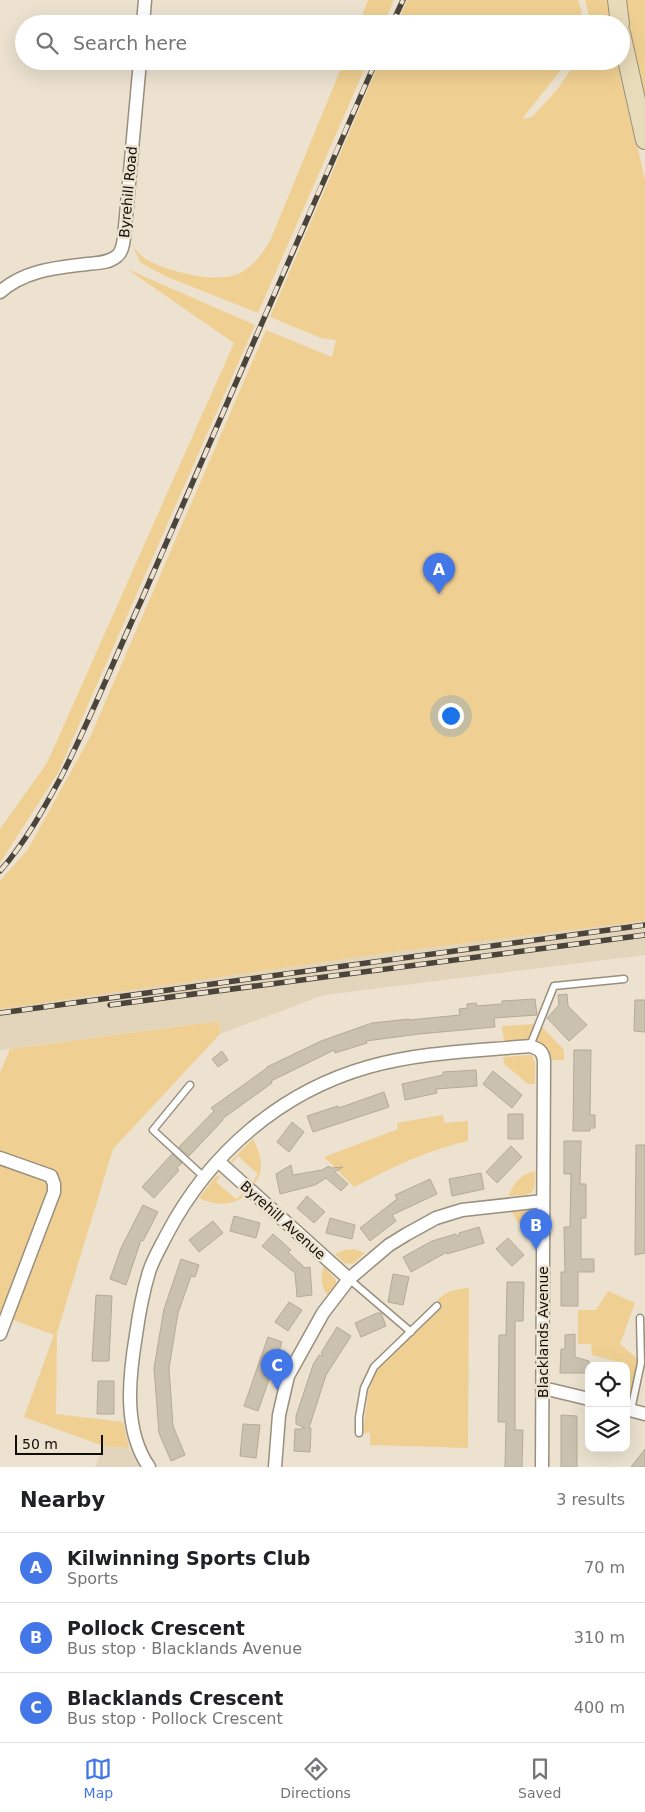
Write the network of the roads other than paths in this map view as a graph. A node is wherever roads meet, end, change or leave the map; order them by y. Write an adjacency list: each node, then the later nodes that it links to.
1 (146, 0): 3 (street)
2 (617, 0): 4 (street)
3 (144, 15)
4 (619, 15)
5 (139, 70): 8 (street, Byrehill Road)
6 (629, 70): 7 (street)
7 (645, 140)
8 (0, 292)
9 (624, 979): 10 (lane)
10 (534, 1048): 13 (street); 15 (street, Blacklands Avenue)
11 (190, 1085): 14 (lane)
12 (0, 1158): 20 (street)
13 (218, 1161): 14 (street); 16 (street, Byrehill Avenue)
14 (205, 1177): 27 (street)
15 (543, 1201): 16 (street); 21 (street, Blacklands Avenue)
16 (349, 1278): 19 (lane); 28 (street)
17 (438, 1306): 19 (lane)
18 (640, 1318): 23 (lane)
19 (410, 1332): 26 (lane)
20 (0, 1334)
21 (543, 1388): 22 (street); 29 (street, Blacklands Avenue)
22 (585, 1398)
23 (630, 1407)
24 (630, 1410): 25 (street)
25 (645, 1414)
26 (359, 1433)
27 (149, 1467)
28 (275, 1467)
29 (542, 1467)

